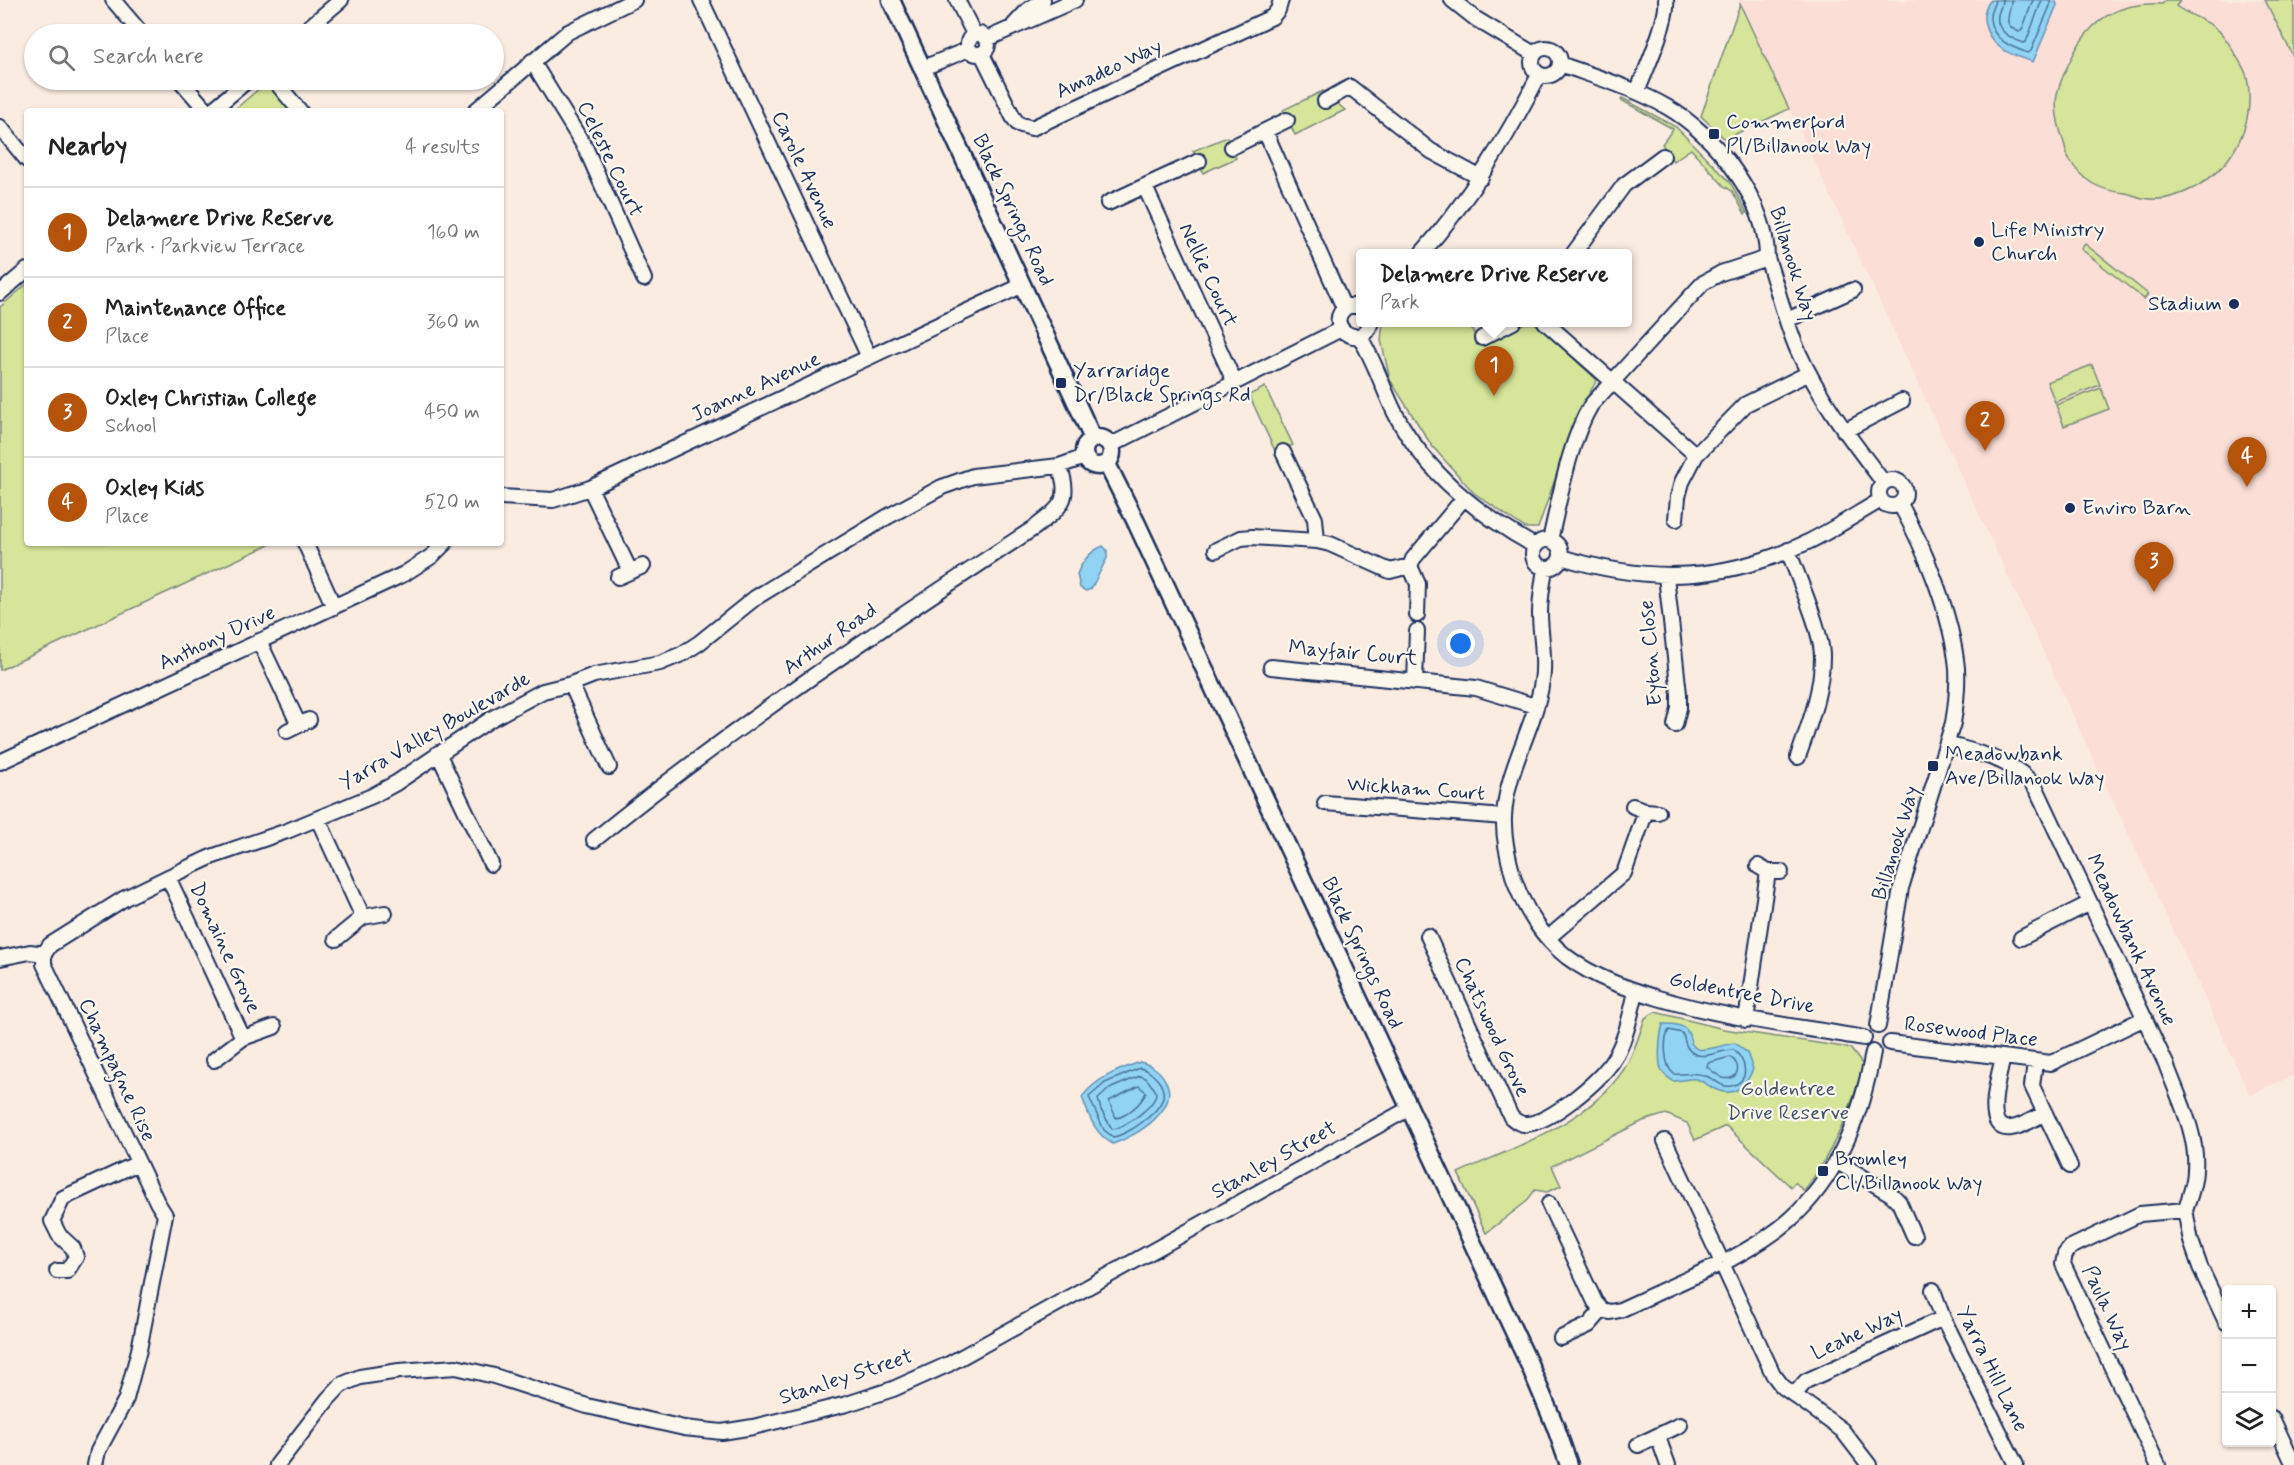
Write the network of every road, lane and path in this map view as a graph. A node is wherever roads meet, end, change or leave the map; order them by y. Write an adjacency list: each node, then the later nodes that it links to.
1 (113, 0): 12 (street)
2 (634, 0): 18 (street)
3 (701, 0): 60 (street, Carole Avenue)
4 (891, 0): 20 (main road, Black Springs Road)
5 (957, 0): 15 (street)
6 (1043, 0): 14 (street)
7 (1075, 0): 14 (street)
8 (1281, 0): 16 (street, Amadeo Way)
9 (1452, 0): 17 (street)
10 (1666, 0): 27 (street)
11 (339, 1): 13 (street)
12 (133, 24)
13 (313, 24)
14 (1012, 26): 15 (street)
15 (981, 36): 16 (street)
16 (975, 51): 20 (street)
17 (1534, 54): 19 (street); 21 (street)
18 (532, 61): 22 (street); 47 (street, Celeste Court)
19 (1560, 64): 21 (street); 27 (street, Billanook Way)
20 (923, 68): 48 (main road, Black Springs Road)
21 (1539, 75): 40 (street)
22 (504, 86)
23 (189, 90): 29 (street)
24 (235, 90): 30 (street)
25 (282, 90): 31 (street)
26 (499, 90): 32 (street)
27 (1636, 92): 45 (street, Billanook Way)
28 (1325, 101): 40 (street)
29 (206, 108)
30 (213, 108)
31 (297, 108)
32 (478, 108)
33 (1287, 120): 35 (street)
34 (0, 127): 37 (street)
35 (1265, 131): 36 (street); 52 (street)
36 (1232, 147)
37 (24, 155)
38 (1663, 156): 44 (street)
39 (1199, 161): 41 (street)
40 (1481, 178): 43 (street)
41 (1145, 187): 42 (street); 62 (street, Nellie Court)
42 (1108, 203)
43 (1425, 249)
44 (1577, 249)
45 (1767, 258): 53 (street, Billanook Way); 63 (street)
46 (24, 273): 50 (street)
47 (644, 279)
48 (1023, 285): 60 (street, Joanne Avenue); 66 (main road, Black Springs Road)
49 (1853, 290): 53 (street)
50 (0, 293)
51 (1356, 305): 52 (street)
52 (1344, 308): 57 (street)
53 (1787, 320): 61 (street, Billanook Way)
54 (1369, 327): 58 (street)
55 (1503, 327): 59 (street)
56 (1551, 327): 63 (street)
57 (1341, 329): 58 (street); 62 (street)
58 (1359, 336): 76 (street)
59 (1482, 338)
60 (869, 357): 74 (street, Joanne Avenue)
61 (1809, 373): 65 (street, Billanook Way); 69 (street)
62 (1234, 381): 67 (street)
63 (1612, 381): 69 (street); 80 (street)
64 (1902, 401): 65 (street)
65 (1844, 431): 73 (street, Billanook Way)
66 (1093, 439): 67 (main road); 70 (main road)
67 (1111, 445): 71 (main road)
68 (1283, 452): 81 (street)
69 (1696, 455): 79 (street)
70 (1085, 457): 71 (main road); 72 (street, Yarra Valley Boulevarde)
71 (1107, 464): 136 (main road, Black Springs Road)
72 (1059, 466): 98 (street, Yarra Valley Boulevarde); 111 (street, Arthur Road)
73 (1884, 483): 77 (street); 78 (street)
74 (590, 488): 75 (street, Joanne Avenue); 90 (street)
75 (504, 497)
76 (1464, 498): 84 (street); 88 (street)
77 (1881, 500): 78 (street); 86 (street)
78 (1900, 504): 102 (street, Billanook Way)
79 (1676, 519)
80 (1550, 540): 84 (street); 87 (street)
81 (1317, 541): 85 (street); 88 (street)
82 (306, 546): 92 (street)
83 (442, 546): 92 (street, Anthony Drive)
84 (1535, 546): 89 (street)
85 (1216, 549)
86 (1788, 550): 91 (street); 104 (street)
87 (1561, 557): 89 (street); 91 (street)
88 (1410, 566): 93 (street)
89 (1545, 568): 99 (street, Goldentree Drive)
90 (630, 571)
91 (1666, 576): 101 (street, Eyton Close)
92 (334, 607): 95 (street, Anthony Drive)
93 (1417, 615)
94 (1418, 631): 97 (street)
95 (259, 641): 100 (street); 105 (street, Anthony Drive)
96 (1271, 667): 97 (street, Mayfair Court)
97 (1415, 680): 99 (street, Mayfair Court)
98 (571, 684): 103 (street, Yarra Valley Boulevarde); 106 (street)
99 (1535, 706): 109 (street, Goldentree Drive)
100 (298, 725)
101 (1675, 725)
102 (1947, 744): 115 (street, Meadowbank Avenue); 127 (street, Billanook Way)
103 (438, 753): 110 (street, Yarra Valley Boulevarde); 112 (street)
104 (1798, 757)
105 (0, 762)
106 (609, 767)
107 (1325, 803): 109 (street, Wickham Court)
108 (1645, 810): 119 (street)
109 (1504, 817): 119 (street, Goldentree Drive)
110 (318, 819): 114 (street, Yarra Valley Boulevarde); 117 (street)
111 (594, 840)
112 (491, 864)
113 (1769, 870): 126 (street)
114 (168, 877): 122 (street, Yarra Valley Boulevarde); 129 (street, Domaine Grove)
115 (2090, 903): 120 (street); 125 (street, Meadowbank Avenue)
116 (386, 913): 117 (street)
117 (363, 917): 121 (street)
118 (1428, 936): 124 (street, Chatswood Grove)
119 (1548, 938): 124 (street, Goldentree Drive)
120 (2021, 938)
121 (336, 939)
122 (44, 954): 123 (street); 140 (street, Champagne Rise)
123 (0, 958)
124 (1636, 992): 126 (street, Goldentree Drive)
125 (2145, 1018): 135 (street, Rosewood Place); 143 (street, Meadowbank Avenue)
126 (1746, 1020): 130 (street, Goldentree Drive)
127 (1878, 1026): 130 (street); 131 (street)
128 (274, 1028): 129 (street, Domaine Grove)
129 (243, 1038): 134 (street, Domaine Grove)
130 (1864, 1038): 132 (street)
131 (1890, 1043): 132 (street); 133 (street, Rosewood Place)
132 (1874, 1053): 139 (street)
133 (2003, 1057): 135 (street, Rosewood Place); 137 (street)
134 (214, 1060)
135 (2035, 1062): 137 (street)
136 (1410, 1108): 158 (street, Stanley Street); 159 (main road, Black Springs Road)
137 (2045, 1113): 141 (street)
138 (1665, 1141): 145 (street)
139 (1836, 1161): 144 (street); 145 (street)
140 (138, 1163): 146 (street); 157 (street, Champagne Rise)
141 (2070, 1166)
142 (1550, 1202): 148 (street)
143 (2185, 1210): 149 (street); 163 (street, Paula Way)
144 (1914, 1236)
145 (1722, 1263): 148 (street); 152 (street)
146 (57, 1271)
147 (1933, 1290): 150 (street, Yarra Hill Lane)
148 (1602, 1310): 151 (street)
149 (2222, 1314)
150 (1943, 1317): 152 (street, Leahe Way); 162 (street, Yarra Hill Lane)
151 (1561, 1338)
152 (1794, 1395): 161 (street)
153 (1680, 1425): 155 (street)
154 (2276, 1428): 164 (street)
155 (1658, 1437): 156 (street); 160 (street)
156 (1638, 1445)
157 (94, 1465)
158 (277, 1465)
159 (1569, 1465)
160 (1668, 1465)
161 (1869, 1465)
162 (2016, 1465)
163 (2158, 1465)
164 (2294, 1465)

